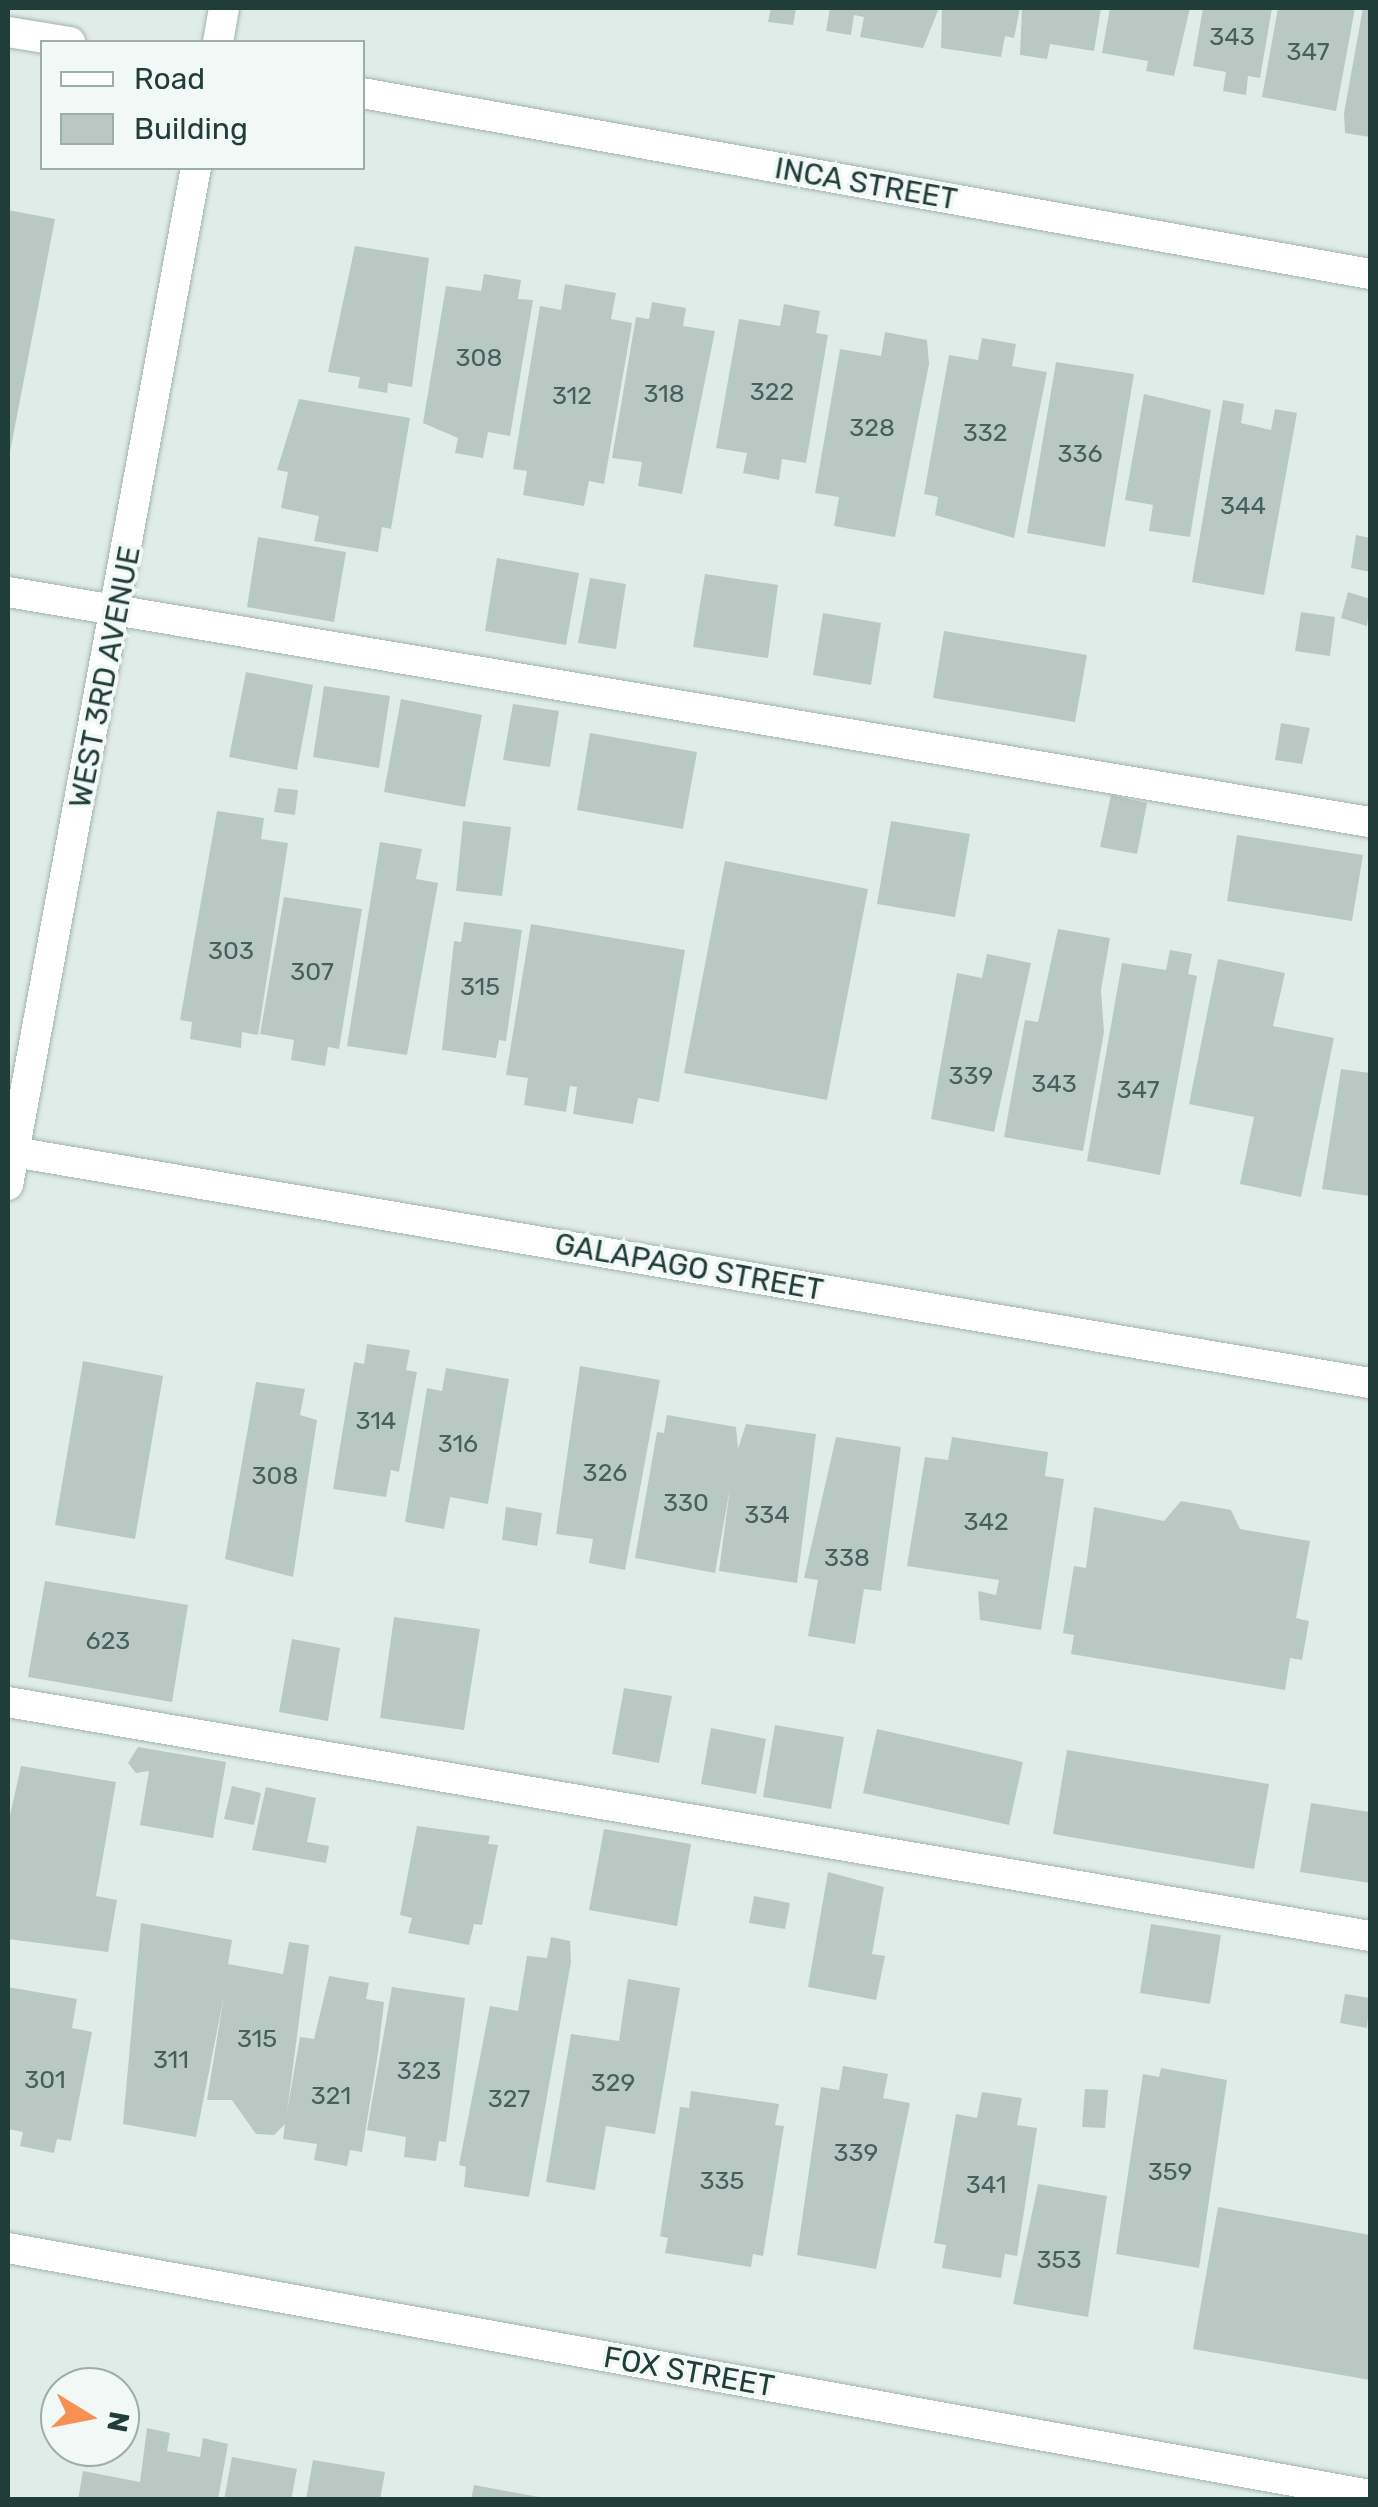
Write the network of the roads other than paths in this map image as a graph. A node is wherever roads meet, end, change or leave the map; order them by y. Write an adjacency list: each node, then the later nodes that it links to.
1 (224, 8): 4 (street)
2 (8, 32): 3 (street)
3 (58, 40)
4 (218, 40)
5 (365, 94): 7 (street, INCA STREET)
6 (196, 170): 9 (street, WEST 3RD AVENUE)
7 (1370, 274)
8 (8, 592): 9 (street)
9 (118, 611): 10 (street); 11 (street, WEST 3RD AVENUE)
10 (1370, 822)
11 (10, 1152): 12 (street, WEST 3RD AVENUE); 13 (street, GALAPAGO STREET)
12 (8, 1186)
13 (1370, 1383)
14 (8, 1702): 15 (street)
15 (1370, 1936)
16 (8, 2248): 17 (street, FOX STREET)
17 (1370, 2495)

